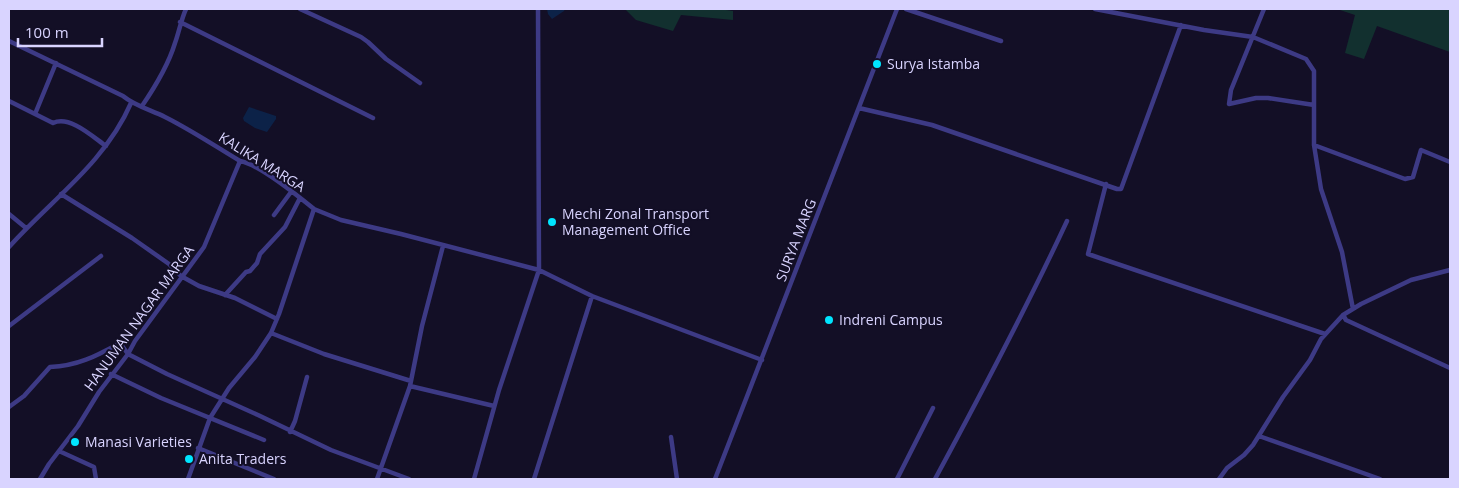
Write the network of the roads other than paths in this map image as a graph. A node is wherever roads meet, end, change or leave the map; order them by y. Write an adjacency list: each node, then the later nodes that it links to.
1 (186, 9): 8 (street)
2 (300, 9): 14 (street)
3 (538, 9): 38 (street)
4 (897, 9): 19 (street, SURYA MARG)
5 (906, 9): 12 (street)
6 (1096, 9): 9 (street)
7 (1264, 9): 10 (street)
8 (180, 22): 18 (street); 21 (street)
9 (1181, 26): 10 (street); 26 (street)
10 (1253, 37): 17 (street); 17 (street)
11 (9, 41): 13 (street, KALIKA MARGA)
12 (1001, 41)
13 (56, 63): 16 (street, KALIKA MARGA); 20 (street)
14 (420, 83)
15 (9, 101): 20 (street)
16 (131, 103): 18 (street, KALIKA MARGA); 23 (street)
17 (1314, 105): 22 (street)
18 (142, 106): 24 (street, KALIKA MARGA)
19 (859, 108): 26 (street); 50 (street, SURYA MARG)
20 (35, 114): 23 (street)
21 (373, 118)
22 (1314, 145): 25 (street); 43 (street)
23 (106, 146): 28 (street)
24 (240, 161): 27 (street, KALIKA MARGA); 40 (street, HANUMAN NAGAR MARGA)
25 (1450, 162)
26 (1106, 184): 48 (street)
27 (291, 192): 29 (street, KALIKA MARGA); 32 (street)
28 (61, 194): 34 (street); 40 (street)
29 (300, 198): 30 (street, KALIKA MARGA); 41 (street)
30 (314, 210): 35 (street); 45 (street, KALIKA MARGA)
31 (9, 214): 34 (street)
32 (274, 215)
33 (1067, 221): 78 (street)
34 (26, 228): 36 (street)
35 (443, 246): 38 (street); 54 (street)
36 (9, 247)
37 (101, 256): 46 (street)
38 (539, 270): 42 (street); 56 (street)
39 (1450, 270): 43 (street)
40 (181, 276): 41 (street); 49 (street, HANUMAN NAGAR MARGA)
41 (225, 295): 45 (street)
42 (592, 296): 50 (street); 74 (street)
43 (1353, 309): 44 (street)
44 (1343, 315): 48 (street); 51 (street)
45 (277, 319): 47 (street, KALIKA MARGA)
46 (9, 326)
47 (271, 333): 54 (street); 55 (street, KALIKA MARGA)
48 (1326, 334): 61 (street)
49 (128, 354): 52 (street, HANUMAN NAGAR MARGA); 55 (street); 57 (street)
50 (762, 360): 76 (street, SURYA MARG)
51 (1450, 368)
52 (111, 374): 59 (street); 65 (street, HANUMAN NAGAR MARGA)
53 (308, 377): 60 (street)
54 (411, 384): 56 (street); 66 (street)
55 (222, 399): 59 (street, KALIKA MARGA); 60 (street)
56 (494, 406): 73 (street)
57 (9, 407)
58 (933, 408): 77 (street)
59 (210, 418): 63 (street); 64 (street, KALIKA MARGA)
60 (290, 432): 66 (street)
61 (1259, 436): 79 (street); 80 (street)
62 (671, 437): 75 (street)
63 (264, 440)
64 (198, 448): 69 (street, KALIKA MARGA); 70 (street)
65 (59, 451): 67 (street, HANUMAN NAGAR MARGA); 68 (street)
66 (381, 468): 71 (street); 72 (street)
67 (40, 479)
68 (96, 479)
69 (188, 479)
70 (274, 479)
71 (377, 479)
72 (409, 479)
73 (474, 479)
74 (534, 479)
75 (677, 479)
76 (715, 479)
77 (897, 479)
78 (935, 479)
79 (1219, 479)
80 (1380, 479)

